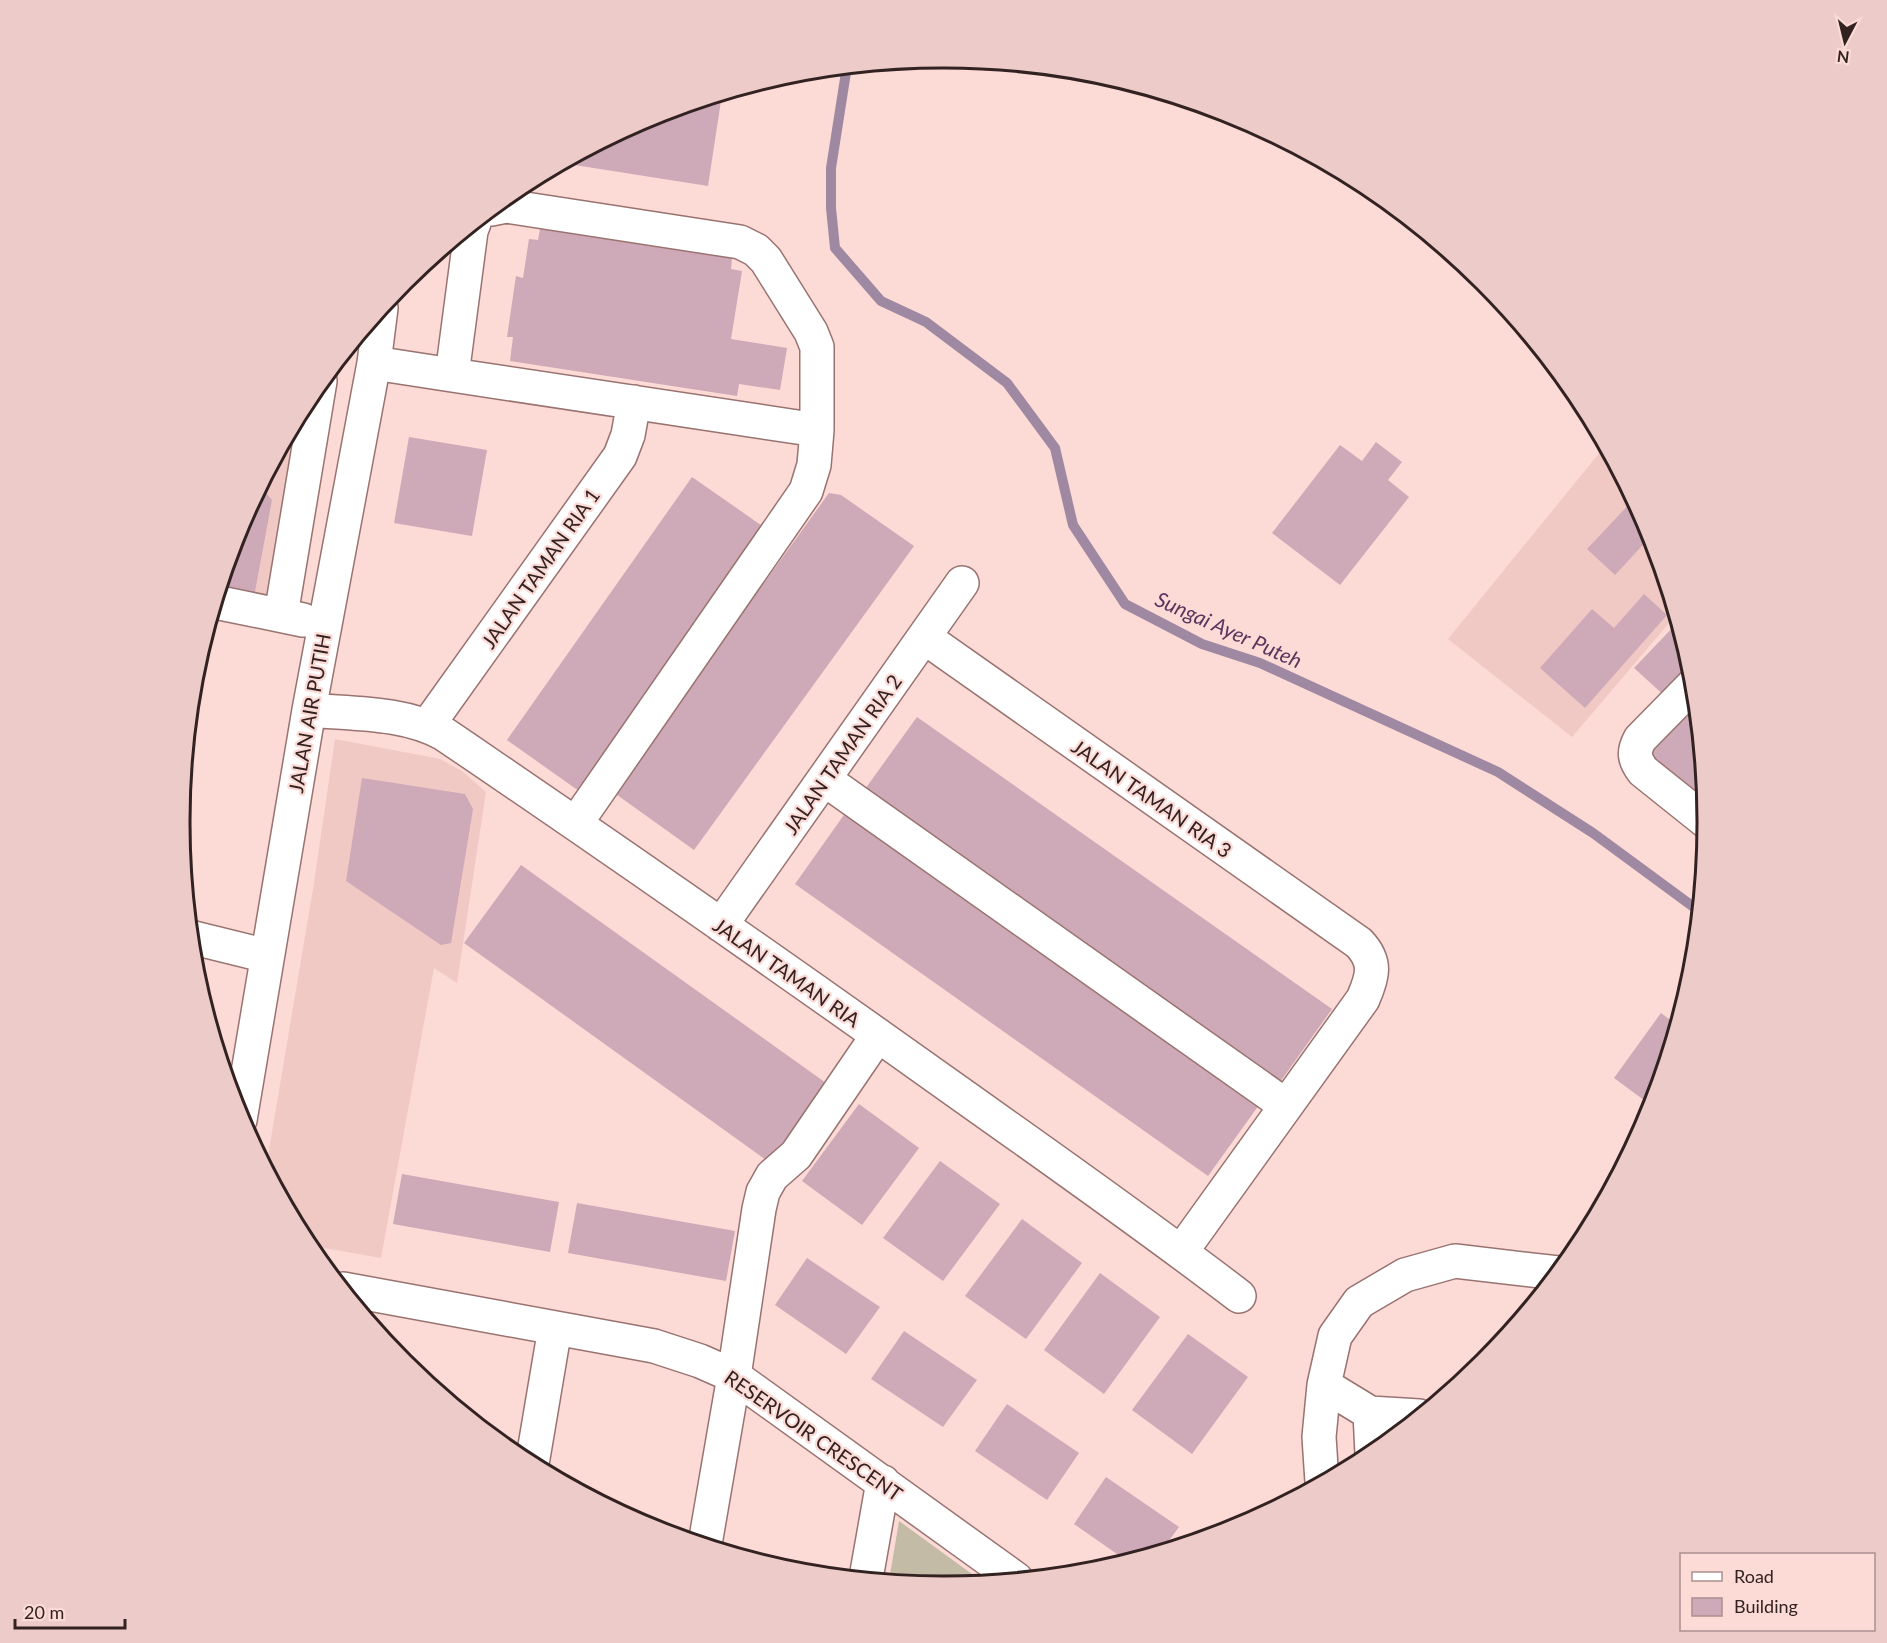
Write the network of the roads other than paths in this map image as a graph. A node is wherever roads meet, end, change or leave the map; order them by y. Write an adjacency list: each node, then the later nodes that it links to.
1 (508, 206): 8 (street)
2 (471, 234): 5 (street)
3 (379, 322): 4 (street, JALAN AIR PUTIH)
4 (374, 363): 5 (street); 10 (street, JALAN AIR PUTIH)
5 (453, 375): 6 (street)
6 (634, 402): 8 (street); 18 (street, JALAN TAMAN RIA 1)
7 (307, 419): 9 (street)
8 (817, 430): 21 (street)
9 (299, 440): 10 (street); 13 (street)
10 (358, 446): 14 (street, JALAN AIR PUTIH)
11 (962, 583): 15 (street, JALAN TAMAN RIA 2)
12 (222, 603): 13 (street)
13 (281, 615): 14 (street)
14 (326, 624): 17 (street, JALAN AIR PUTIH)
15 (924, 637): 19 (street, JALAN TAMAN RIA 2); 27 (street, JALAN TAMAN RIA 3)
16 (1686, 692): 20 (street)
17 (309, 710): 18 (street, JALAN TAMAN RIA); 24 (street, JALAN AIR PUTIH)
18 (428, 725): 21 (street, JALAN TAMAN RIA)
19 (824, 778): 22 (street, JALAN TAMAN RIA 2); 27 (street)
20 (1697, 815)
21 (576, 823): 22 (street, JALAN TAMAN RIA)
22 (721, 925): 25 (street, JALAN TAMAN RIA)
23 (199, 939): 24 (street)
24 (267, 956): 26 (street, JALAN AIR PUTIH)
25 (878, 1035): 28 (street, JALAN TAMAN RIA); 33 (street)
26 (243, 1100)
27 (1285, 1105): 28 (street)
28 (1181, 1251): 31 (street, JALAN TAMAN RIA)
29 (1548, 1272): 34 (street)
30 (353, 1291): 32 (street, RESERVOIR CRESCENT)
31 (1239, 1296)
32 (555, 1328): 33 (street, RESERVOIR CRESCENT); 38 (street)
33 (735, 1376): 40 (street, RESERVOIR CRESCENT); 41 (street)
34 (1324, 1385): 35 (street); 39 (street)
35 (1370, 1413): 36 (street); 37 (street)
36 (1409, 1415)
37 (1371, 1442)
38 (534, 1454)
39 (1321, 1473)
40 (883, 1482): 42 (street); 43 (street, RESERVOIR CRESCENT)
41 (706, 1537)
42 (867, 1571)
43 (1007, 1573)

